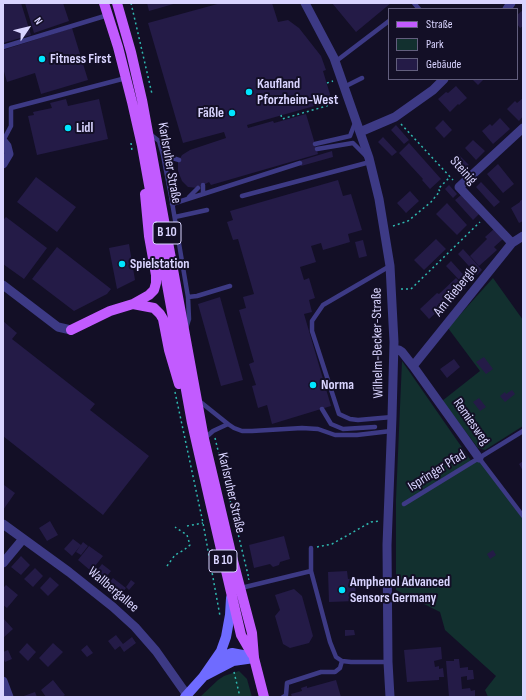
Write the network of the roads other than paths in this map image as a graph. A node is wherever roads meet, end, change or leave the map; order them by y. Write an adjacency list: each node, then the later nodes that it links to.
1 (104, 3): 4 (main road, Karlsruher Straße / B 10)
2 (117, 3): 15 (main road, Karlsruher Straße / B 10)
3 (306, 3): 7 (street, Wilhelm-Becker-Straße)
4 (108, 15): 6 (lane); 8 (main road, Karlsruher Straße / B 10)
5 (388, 22): 7 (lane)
6 (3, 47)
7 (335, 62): 11 (street, Wilhelm-Becker-Straße)
8 (126, 78): 16 (lane); 18 (main road, Karlsruher Straße / B 10)
9 (362, 78): 11 (lane)
10 (443, 80): 14 (street)
11 (343, 87): 12 (street, Wilhelm-Becker-Straße)
12 (356, 121): 14 (street, Wilhelm-Becker-Straße); 17 (lane)
13 (523, 128): 34 (street, Steinig)
14 (360, 132): 22 (street, Wilhelm-Becker-Straße)
15 (149, 133): 20 (lane); 41 (main road, Karlsruher Straße / B 10)
16 (3, 141): 24 (street)
17 (315, 144)
18 (142, 146): 39 (main road); 47 (main road, Karlsruher Straße / B 10)
19 (317, 149): 22 (lane)
20 (163, 154): 21 (lane); 30 (lane)
21 (179, 160)
22 (369, 160): 28 (lane); 35 (street, Wilhelm-Becker-Straße)
23 (300, 163): 27 (lane)
24 (3, 164)
25 (203, 185): 27 (lane)
26 (198, 188): 29 (lane)
27 (203, 194): 29 (lane)
28 (242, 196)
29 (187, 198): 30 (lane)
30 (172, 204): 32 (lane)
31 (207, 210): 32 (lane)
32 (175, 217): 38 (lane)
33 (523, 236): 34 (street, Am Riebergle)
34 (512, 243): 43 (street, Am Riebergle)
35 (390, 266): 42 (street, Wilhelm-Becker-Straße); 46 (lane)
36 (3, 285): 40 (street)
37 (230, 286): 38 (lane)
38 (188, 297): 41 (lane)
39 (133, 304): 40 (main road); 47 (main road)
40 (70, 330)
41 (184, 334): 44 (main road, Karlsruher Straße / B 10)
42 (394, 350): 43 (street, Remiesweg); 46 (street, Wilhelm-Becker-Straße)
43 (413, 366): 53 (street, Remiesweg)
44 (196, 398): 48 (lane); 52 (main road, Karlsruher Straße / B 10)
45 (322, 409): 49 (lane)
46 (392, 417): 50 (street, Wilhelm-Becker-Straße)
47 (192, 423): 62 (main road, Karlsruher Straße / B 10)
48 (228, 424): 50 (lane); 52 (lane)
49 (375, 427)
50 (391, 431): 66 (street, Wilhelm-Becker-Straße)
51 (523, 432): 53 (lane, Ispringer Pfad)
52 (204, 439): 61 (main road, Karlsruher Straße / B 10)
53 (479, 458): 54 (lane, Ispringer Pfad); 55 (lane, Remiesweg)
54 (404, 504)
55 (523, 516)
56 (3, 524): 57 (street, Wallbergallee)
57 (23, 538): 59 (street); 69 (street, Wallbergallee)
58 (311, 548): 60 (lane)
59 (3, 563)
60 (311, 571): 61 (lane); 65 (lane)
61 (240, 587): 63 (main road, Karlsruher Straße / B 10)
62 (231, 596): 63 (main road, Karlsruher Straße / B 10); 64 (main road)
63 (254, 658): 64 (main road); 67 (main road); 71 (main road, B 10)
64 (216, 659): 67 (main road)
65 (342, 661): 66 (lane); 72 (lane)
66 (388, 662): 73 (street, Wilhelm-Becker-Straße)
67 (203, 677): 69 (main road)
68 (3, 681): 70 (street)
69 (186, 696)
70 (9, 697)
71 (264, 697)
72 (283, 697)
73 (390, 697)

